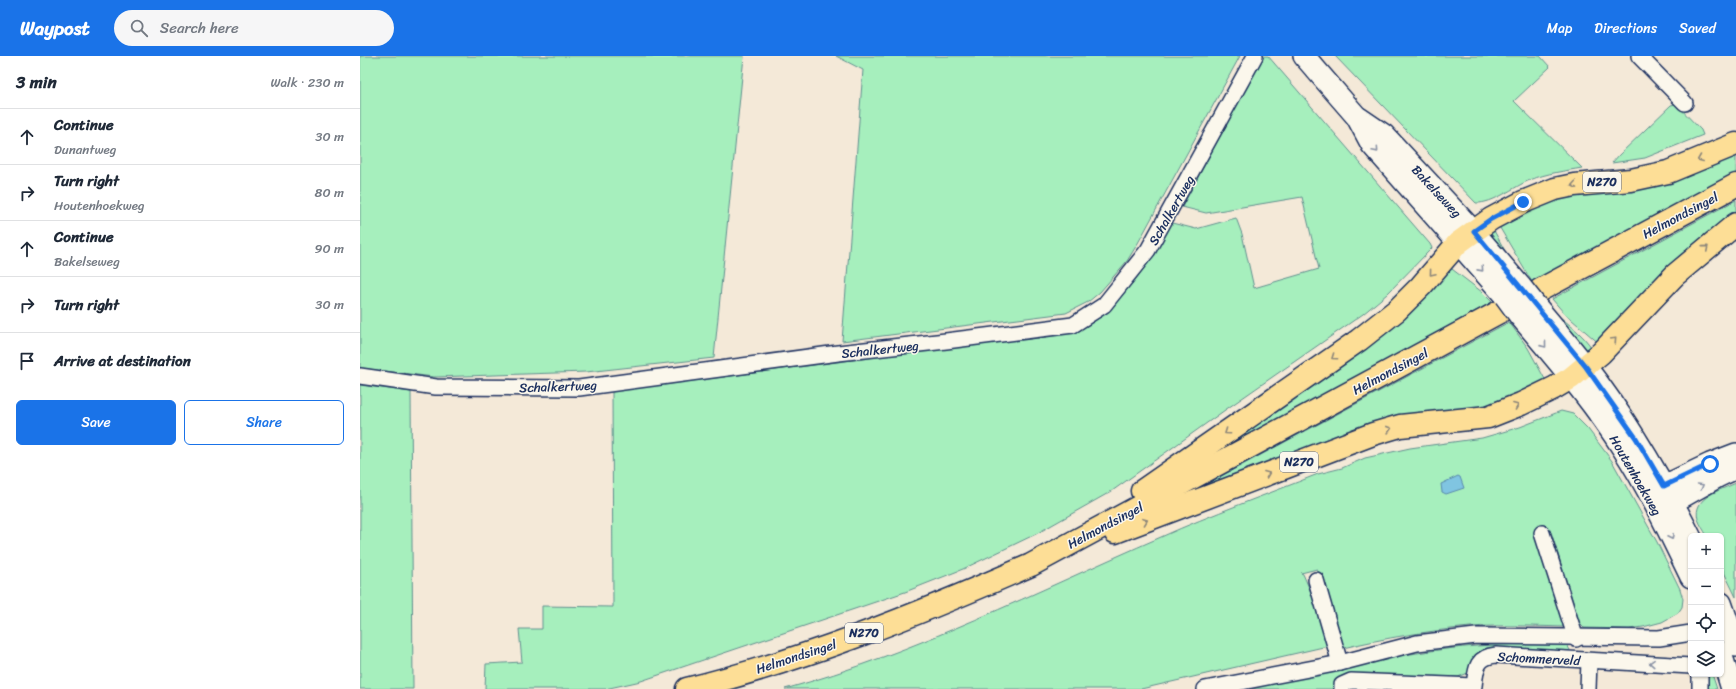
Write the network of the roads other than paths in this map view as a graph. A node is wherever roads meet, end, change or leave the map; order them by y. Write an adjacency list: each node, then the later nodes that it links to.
1 (1255, 56): 11 (street, Schalkertweg)
2 (1304, 56): 8 (street, Bakelseweg)
3 (1639, 56): 4 (street)
4 (1685, 103)
5 (1736, 144): 8 (main road, N270, one-way to 8)
6 (1736, 184): 9 (main road, Helmondsingel / N270)
7 (1736, 224): 10 (main road, N270, one-way to 7)
8 (1466, 237): 9 (street, Bakelseweg); 15 (main road, N270, one-way to 15)
9 (1520, 301): 10 (street, Bakelseweg); 15 (main road, Helmondsingel / N270)
10 (1579, 372): 14 (street, Houtenhoekweg); 18 (main road, N270, one-way to 10)
11 (360, 376)
12 (1736, 454): 14 (street)
13 (1736, 468): 14 (street, one-way to 13)
14 (1663, 497): 17 (street, Houtenhoekweg); 19 (street, Houtenhoekweg, one-way to 19)
15 (1115, 519): 18 (main road, Helmondsingel / N270)
16 (1542, 533): 24 (street, Schommerveld)
17 (1688, 534)
18 (1031, 565): 31 (main road, Helmondsingel / N270)
19 (1688, 569)
20 (1316, 580): 27 (street)
21 (1721, 605): 22 (street)
22 (1725, 624): 25 (street)
23 (1688, 633): 24 (street, Schommerveld)
24 (1576, 639): 27 (street, Schommerveld)
25 (1736, 646)
26 (1589, 660): 29 (street, Schommerveld, one-way to 26); 30 (street, Schommerveld); 34 (street)
27 (1340, 663): 32 (street, Schommerveld)
28 (1724, 663): 35 (street)
29 (1688, 675)
30 (1474, 688): 33 (street, Schommerveld)
31 (686, 689)
32 (1205, 689)
33 (1342, 689)
34 (1588, 689)
35 (1732, 689)

